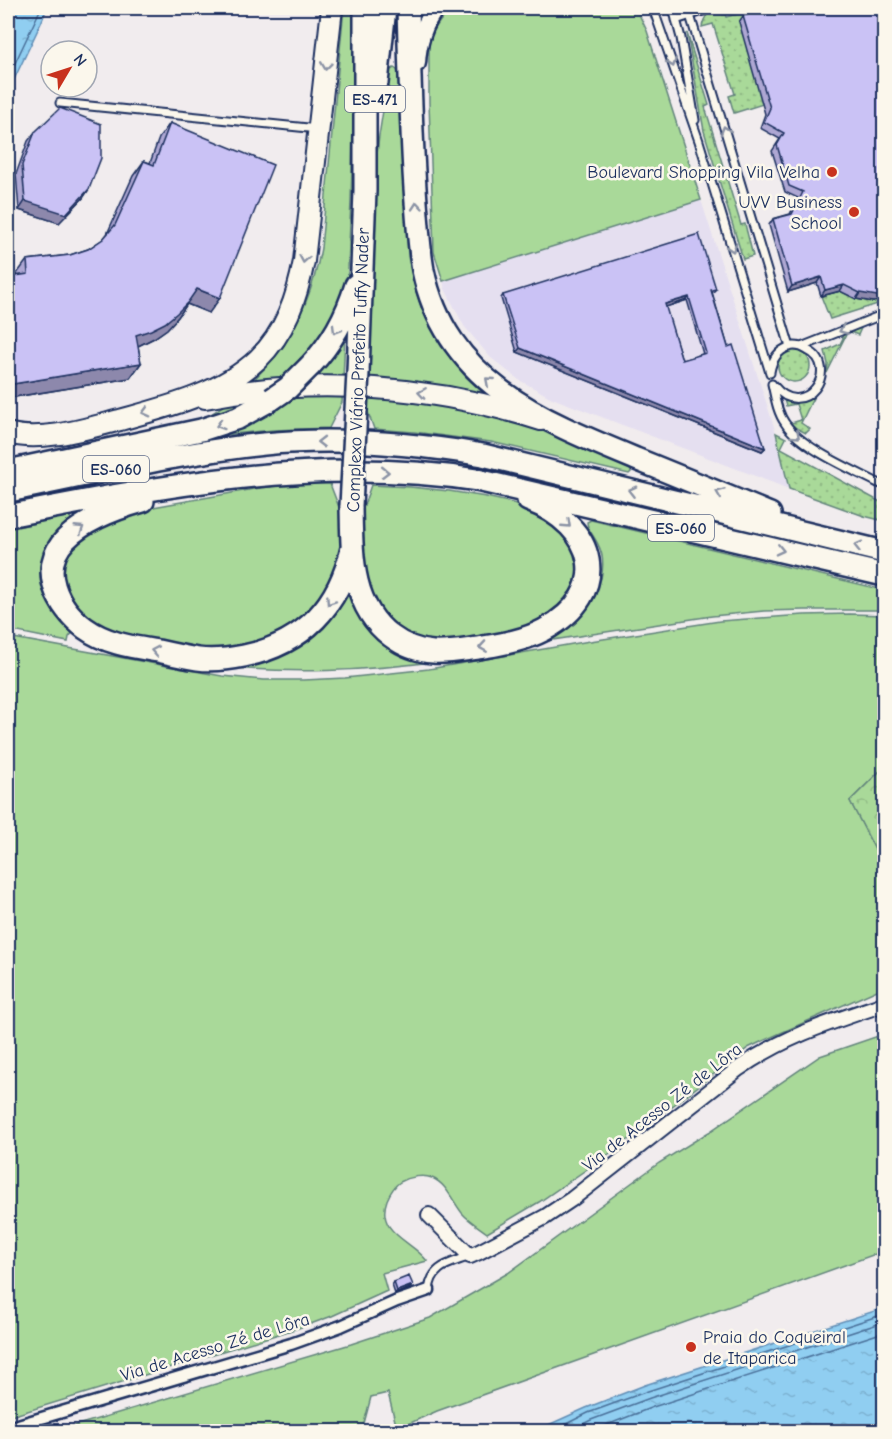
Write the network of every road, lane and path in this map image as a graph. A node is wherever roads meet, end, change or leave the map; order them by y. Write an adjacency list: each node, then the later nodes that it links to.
1 (332, 8): 12 (main road, one-way to 12)
2 (366, 8): 15 (main road, Complexo Viário Prefeito Tuffy Nader / ES-471)
3 (385, 8): 15 (main road, Complexo Viário Prefeito Tuffy Nader / ES-471)
4 (408, 8): 14 (main road)
5 (436, 8): 14 (street)
6 (653, 8): 13 (lane, one-way to 13)
7 (673, 8): 10 (lane)
8 (712, 8): 9 (lane)
9 (690, 15): 10 (lane); 18 (lane, one-way to 9)
10 (676, 20): 13 (lane)
11 (60, 103): 12 (lane)
12 (318, 129): 20 (main road, one-way to 20)
13 (699, 141): 18 (lane, one-way to 18)
14 (414, 178): 21 (main road, one-way to 14)
15 (365, 191): 16 (main road, Complexo Viário Prefeito Tuffy Nader / ES-471)
16 (362, 256): 23 (main road, one-way to 23, bridge); 30 (main road, Complexo Viário Prefeito Tuffy Nader / ES-471, bridge)
17 (885, 314): 19 (lane, one-way to 19)
18 (790, 347): 19 (lane)
19 (801, 347): 26 (lane, one-way to 26)
20 (175, 404): 21 (main road, one-way to 20); 22 (main road, one-way to 22)
21 (560, 427): 29 (main road, one-way to 21)
22 (11, 434)
23 (8, 471)
24 (222, 480): 25 (main road, ES-060, one-way to 25); 28 (main road, ES-060); 30 (main road, one-way to 24)
25 (477, 480): 30 (main road, one-way to 30); 32 (main road, ES-060, one-way to 32)
26 (885, 485)
27 (8, 491): 29 (main road, ES-060, one-way to 27)
28 (8, 516)
29 (832, 539): 31 (main road, ES-060, one-way to 29)
30 (352, 548)
31 (885, 552)
32 (885, 575)
33 (885, 1004): 35 (street, Via de Acesso Zé de Lôra)
34 (429, 1215): 35 (street)
35 (470, 1256): 36 (lane)
36 (429, 1290): 37 (street, Via de Acesso Zé de Lôra)
37 (8, 1428)

